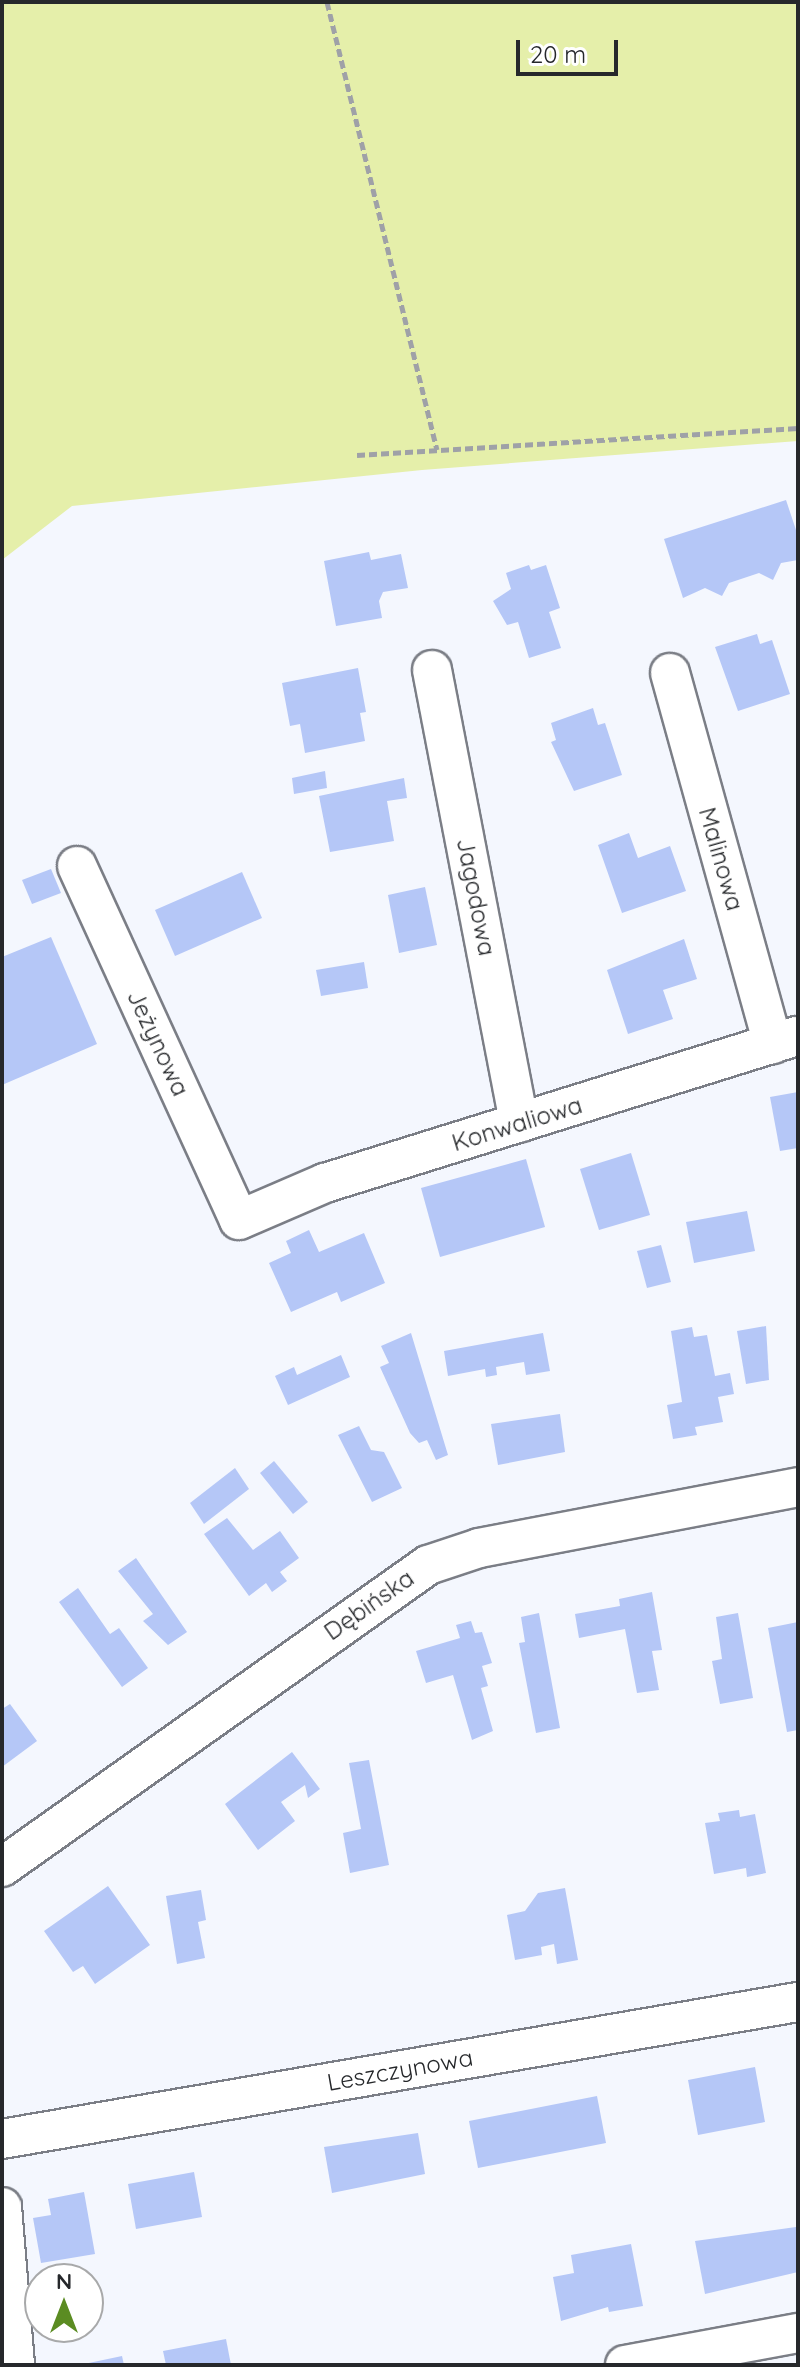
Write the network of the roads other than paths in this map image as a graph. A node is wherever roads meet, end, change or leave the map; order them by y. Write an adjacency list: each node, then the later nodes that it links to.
1 (432, 670): 5 (street, Jagodowa)
2 (670, 673): 4 (street, Malinowa)
3 (77, 866): 6 (street, Jeżynowa)
4 (786, 1040): 5 (street, Konwaliowa)
5 (519, 1123): 6 (street, Konwaliowa)
6 (239, 1220)
7 (798, 1487): 8 (street, Dębińska)
8 (2, 1867)
9 (798, 2002): 10 (street, Leszczynowa)
10 (2, 2139)
11 (2, 2207): 13 (street)
12 (798, 2333): 14 (street)
13 (15, 2365)
14 (625, 2365)

